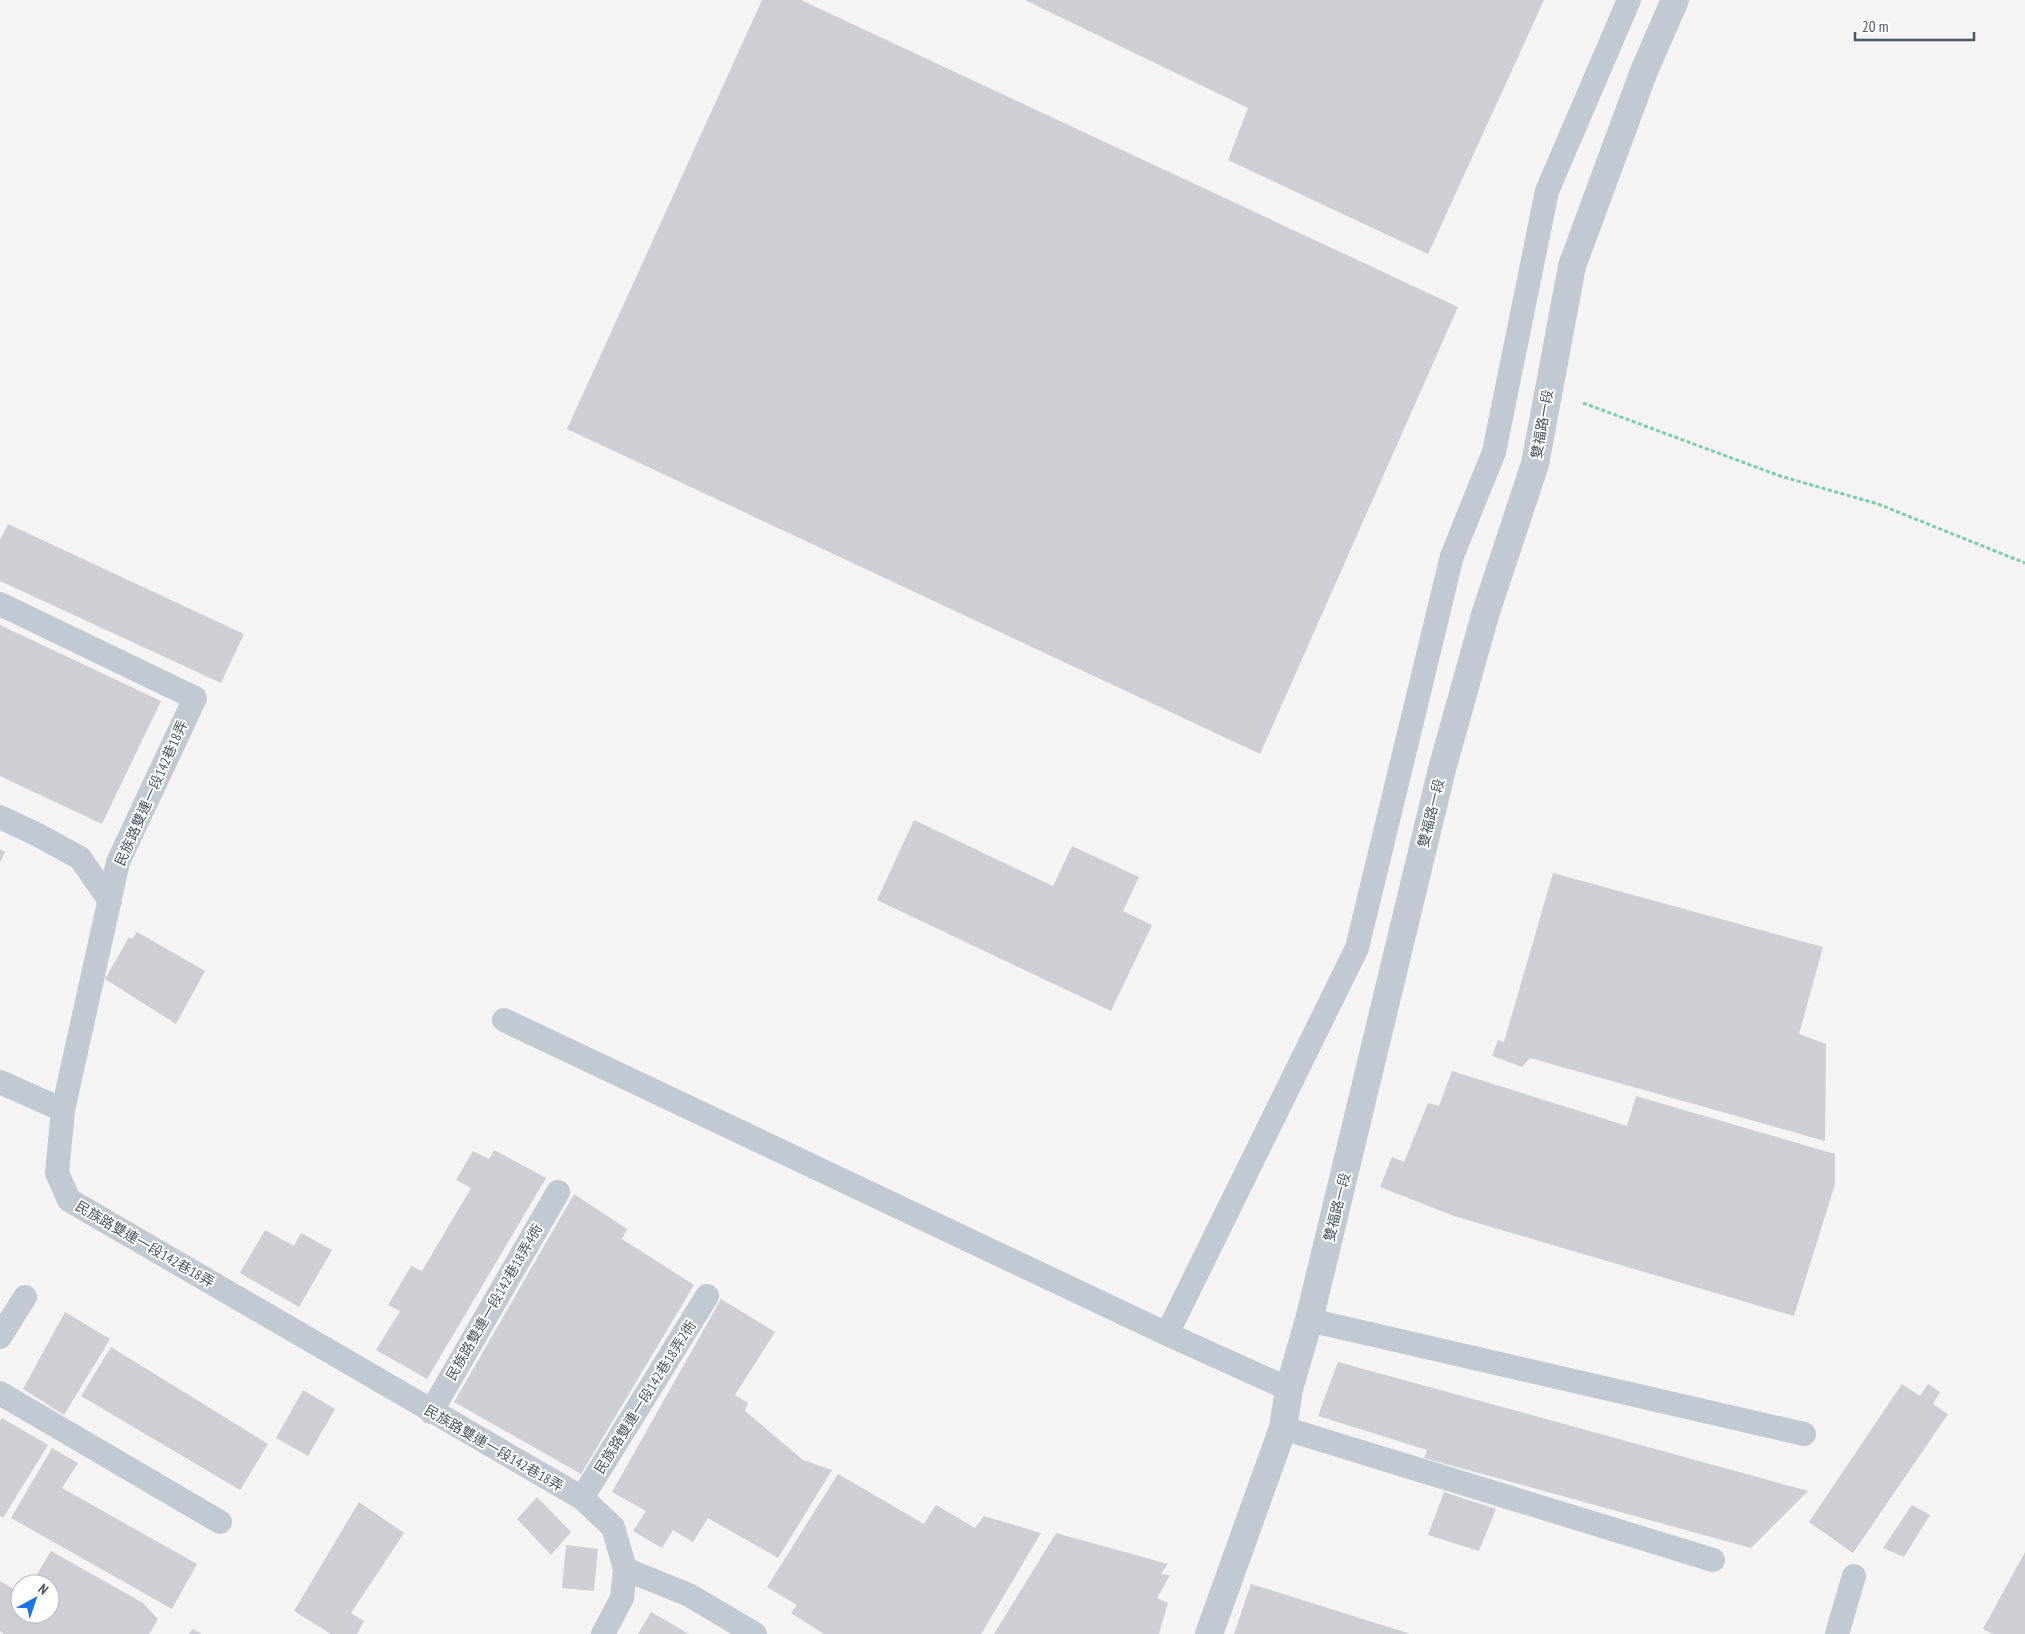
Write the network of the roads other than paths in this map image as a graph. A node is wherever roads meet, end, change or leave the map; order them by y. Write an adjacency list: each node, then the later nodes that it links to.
1 (1629, 0): 13 (lane)
2 (1675, 0): 12 (street, 雙福路一段)
3 (0, 604): 5 (lane, 民族路雙連一段142巷18弄)
4 (0, 817): 5 (lane)
5 (110, 901): 8 (lane, 民族路雙連一段142巷18弄)
6 (504, 1020): 13 (lane)
7 (0, 1082): 8 (lane)
8 (63, 1110): 17 (lane, 民族路雙連一段142巷18弄)
9 (558, 1192): 17 (lane, 民族路雙連一段142巷18弄4衖)
10 (707, 1296): 20 (lane, 民族路雙連一段142巷18弄2衖)
11 (25, 1297): 14 (lane)
12 (1309, 1320): 15 (street, 雙福路一段); 19 (lane)
13 (1167, 1334): 15 (lane)
14 (0, 1337)
15 (1289, 1389): 18 (street, 雙福路一段)
16 (0, 1392): 21 (lane)
17 (431, 1412): 20 (lane, 民族路雙連一段142巷18弄)
18 (1283, 1428): 22 (lane); 27 (street, 雙福路一段)
19 (1804, 1434)
20 (582, 1498): 23 (lane, 民族路雙連一段142巷18弄)
21 (220, 1522)
22 (1713, 1560)
23 (625, 1569): 25 (lane, 民族路雙連一段142巷18弄); 26 (lane)
24 (1854, 1576): 28 (lane)
25 (603, 1634)
26 (755, 1634)
27 (1209, 1634)
28 (1837, 1634)

